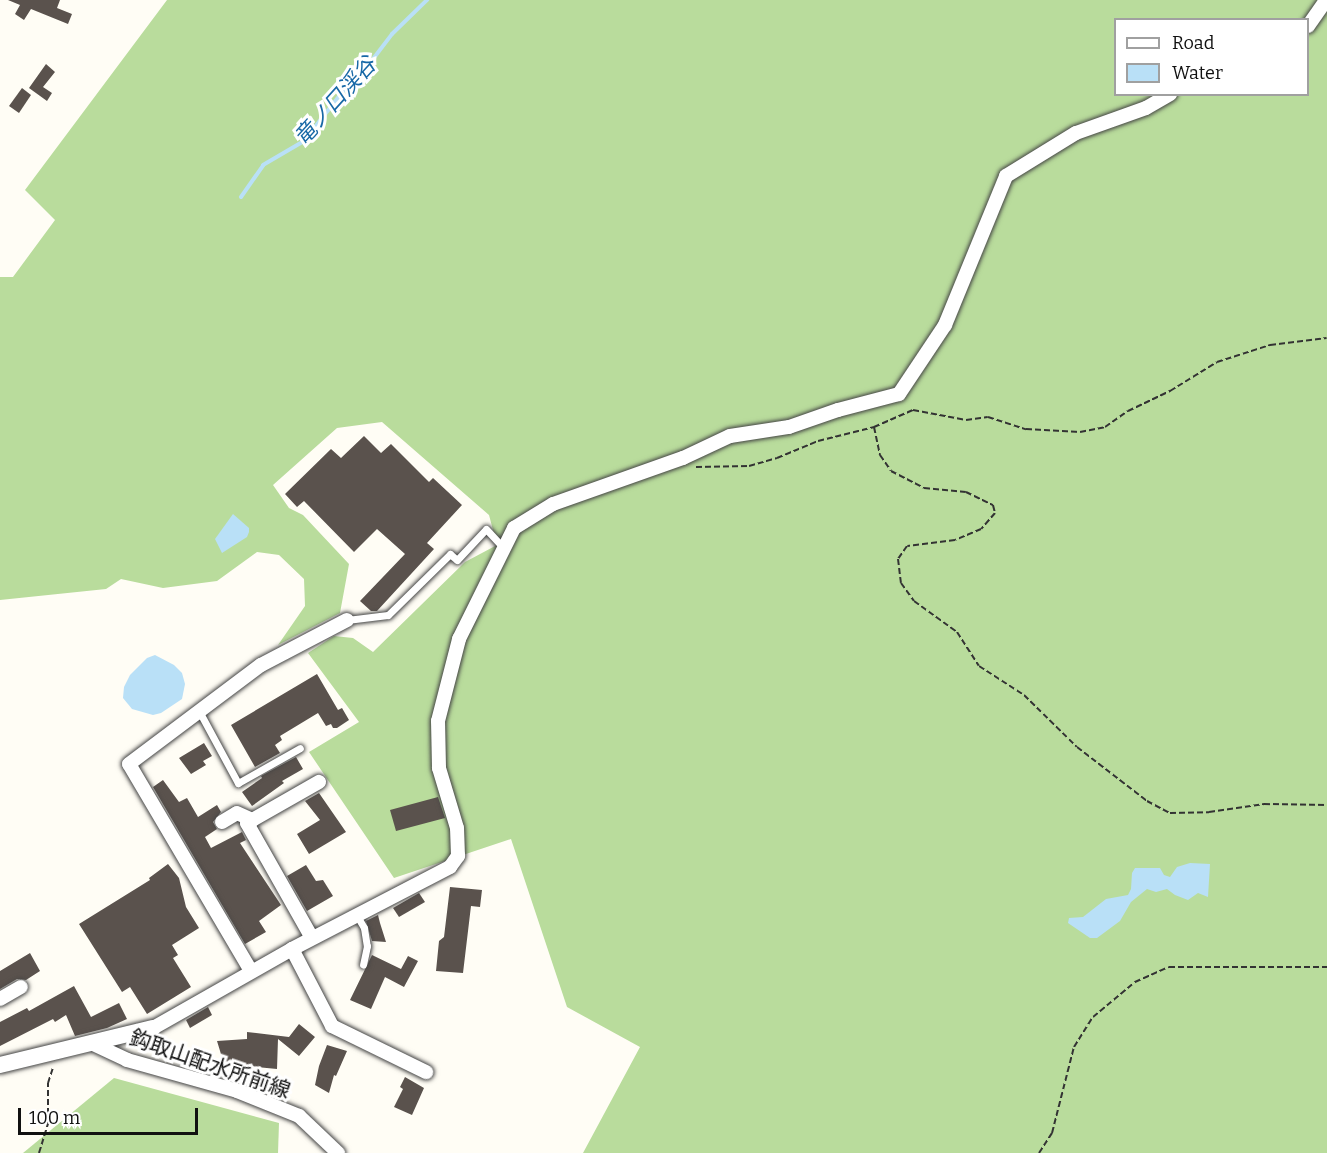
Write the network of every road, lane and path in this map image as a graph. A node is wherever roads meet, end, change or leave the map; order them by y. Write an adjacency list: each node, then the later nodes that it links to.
1 (1326, 0): 2 (street)
2 (1309, 25)
3 (1167, 96): 6 (street)
4 (1327, 338): 5 (path)
5 (874, 427): 6 (path); 12 (path)
6 (669, 464): 7 (street)
7 (503, 547): 8 (lane); 15 (street)
8 (347, 620): 9 (street)
9 (199, 710): 10 (lane); 20 (street)
10 (300, 748)
11 (319, 782): 13 (street)
12 (1327, 805)
13 (252, 820): 14 (street); 16 (street)
14 (222, 822)
15 (357, 914): 16 (street); 18 (lane)
16 (312, 938): 17 (street)
17 (292, 949): 20 (street); 25 (street)
18 (363, 965)
19 (1327, 967): 28 (path)
20 (251, 971): 21 (street)
21 (153, 1028): 22 (street)
22 (92, 1043): 23 (street); 27 (street, 鈎取山配水所前線)
23 (60, 1051): 24 (street); 26 (path)
24 (0, 1065)
25 (426, 1072)
26 (39, 1153)
27 (338, 1153)
28 (1039, 1153)

